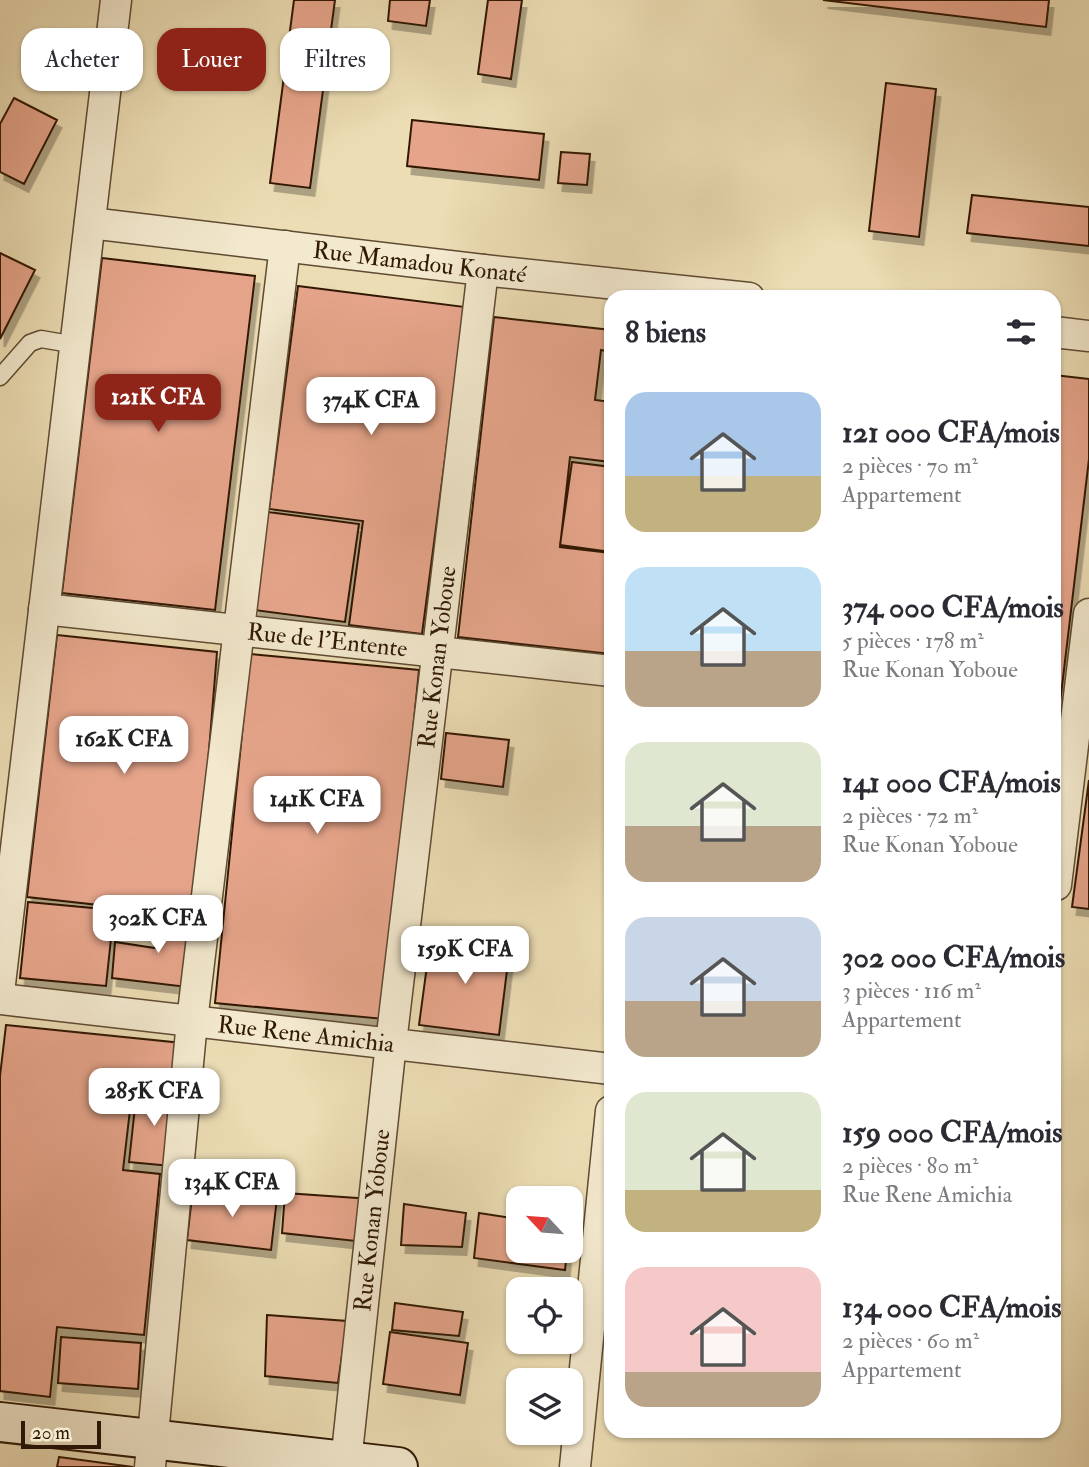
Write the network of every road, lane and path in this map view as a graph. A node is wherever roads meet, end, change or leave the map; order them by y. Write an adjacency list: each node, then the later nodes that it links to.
1 (116, 0): 2 (street)
2 (90, 223): 3 (street, Rue Mamadou Konaté); 8 (street)
3 (285, 246): 4 (street, Rue Mamadou Konaté); 12 (street)
4 (483, 270): 5 (street, Rue Mamadou Konaté); 13 (street, Rue Konan Yoboue)
5 (663, 290)
6 (1061, 333): 7 (street)
7 (1089, 336)
8 (76, 345): 9 (lane); 10 (street)
9 (0, 377)
10 (44, 609): 12 (street, Rue de l'Entente); 17 (street)
11 (1089, 614): 15 (street)
12 (238, 630): 13 (street, Rue de l'Entente); 19 (street)
13 (438, 652): 14 (street, Rue de l'Entente); 20 (street, Rue Konan Yoboue)
14 (604, 670)
15 (1073, 722): 16 (street)
16 (1061, 837)
17 (0, 984)
18 (0, 999): 19 (street, Rue Rene Amichia)
19 (192, 1021): 20 (street, Rue Rene Amichia); 24 (street)
20 (391, 1043): 21 (street, Rue Rene Amichia); 25 (street, Rue Konan Yoboue)
21 (604, 1068)
22 (604, 1250): 27 (street)
23 (0, 1422): 24 (main road)
24 (152, 1453): 25 (main road)
25 (346, 1462): 26 (main road)
26 (398, 1467)
27 (575, 1467)

